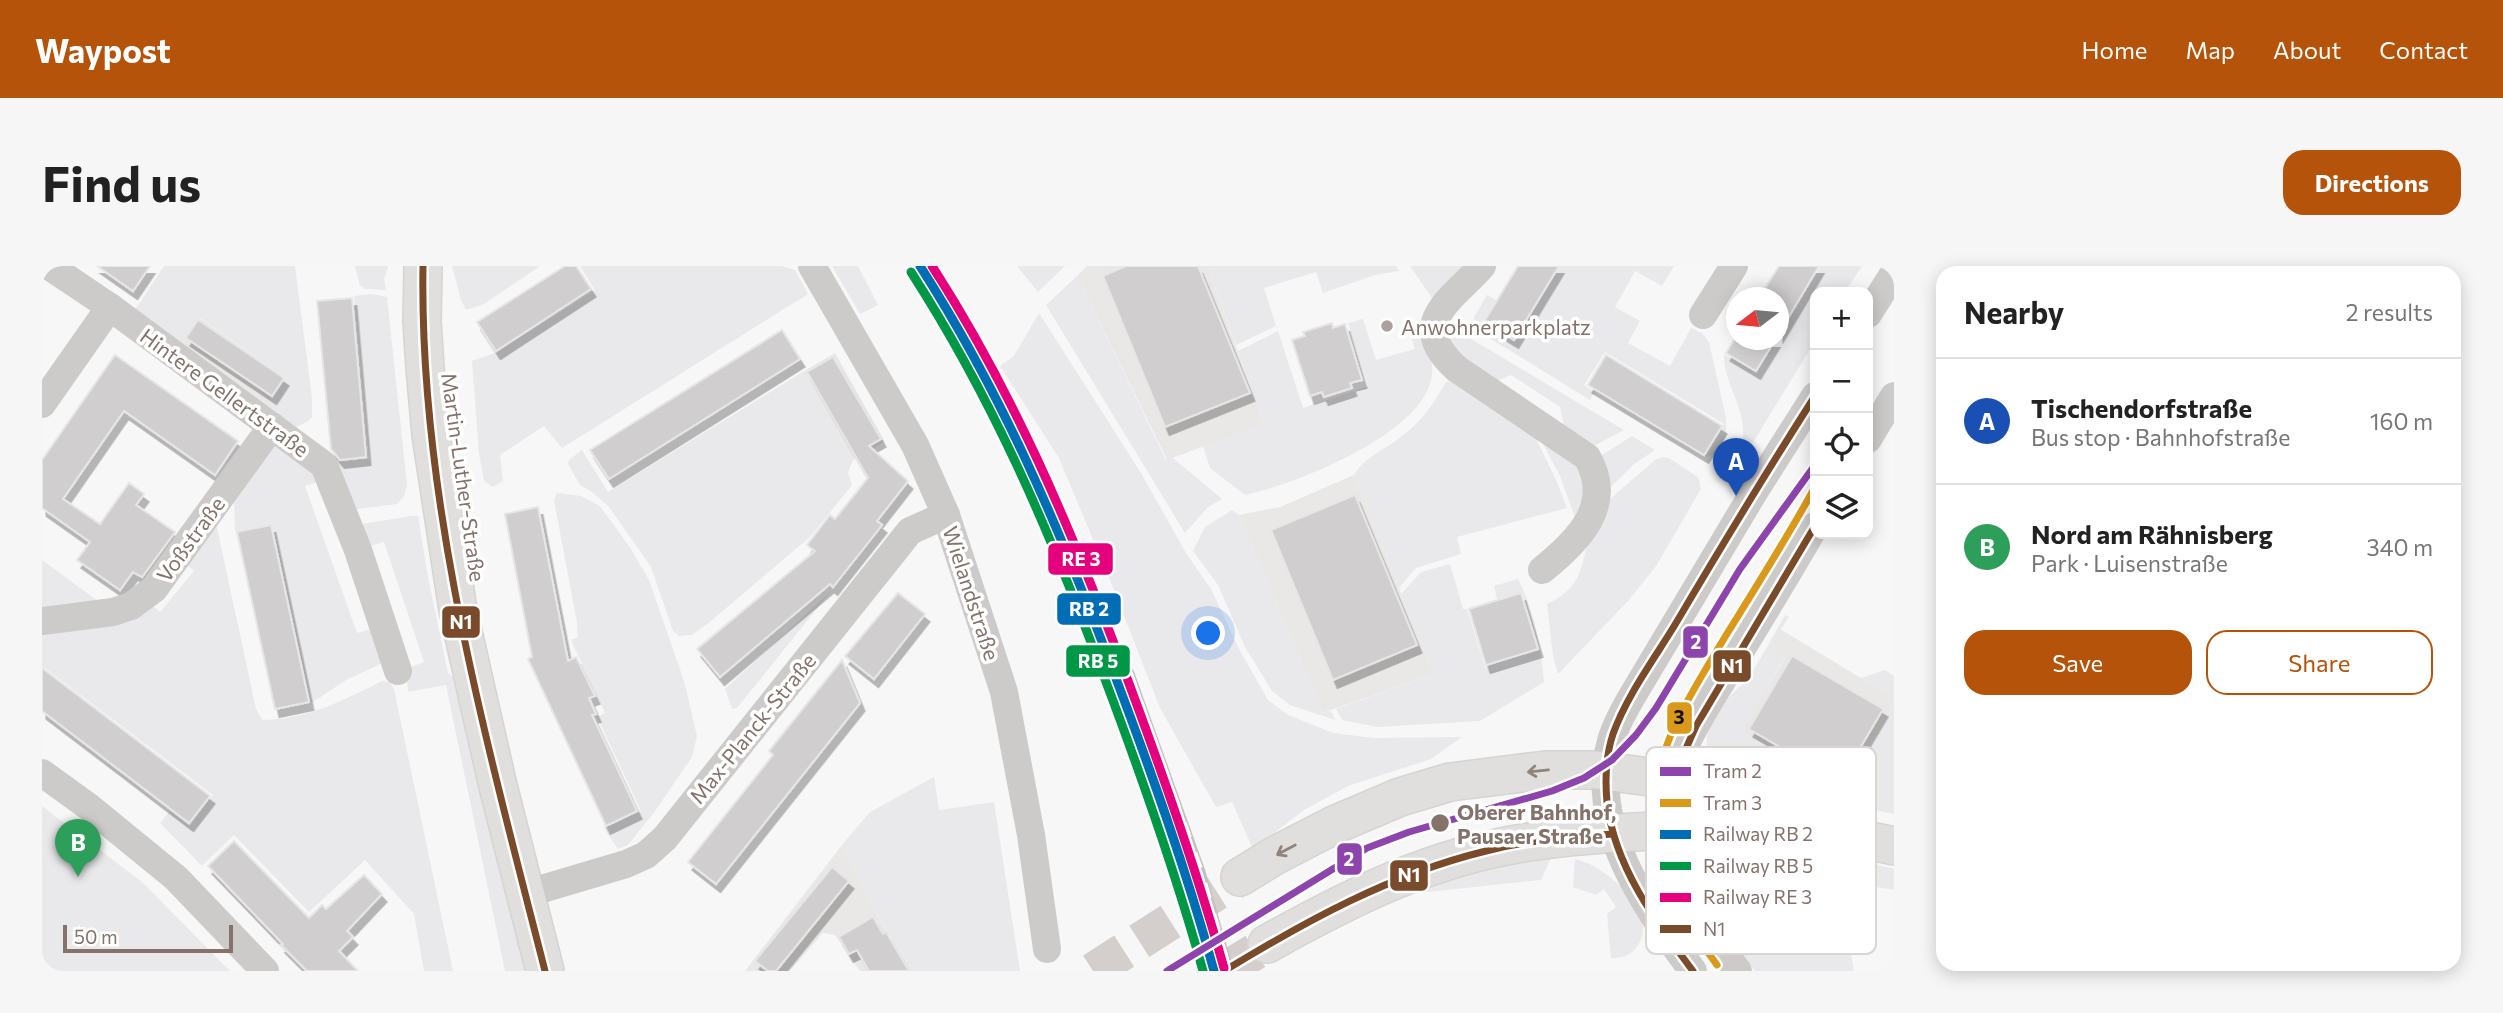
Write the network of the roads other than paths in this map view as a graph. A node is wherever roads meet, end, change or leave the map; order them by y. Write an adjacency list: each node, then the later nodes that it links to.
1 (49, 266): 8 (street, Hintere Gellertstraße)
2 (812, 266): 15 (street, Wielandstraße)
3 (1482, 266): 17 (street)
4 (1734, 266): 9 (street)
5 (423, 268): 29 (main road, Martin-Luther-Straße)
6 (1894, 273): 7 (street)
7 (1873, 306)
8 (110, 307): 11 (street); 13 (street, Hintere Gellertstraße)
9 (1703, 315)
10 (1894, 396): 14 (street)
11 (42, 404)
12 (1810, 404): 21 (street)
13 (272, 426): 18 (street, Voßstraße); 19 (street, Hintere Gellertstraße)
14 (1873, 431)
15 (946, 514): 29 (street, Max-Planck-Straße); 32 (street, Wielandstraße)
16 (1810, 534): 20 (street)
17 (1542, 570)
18 (42, 621)
19 (398, 671)
20 (1687, 747)
21 (1606, 771): 23 (main road); 25 (street); 28 (main road, one-way to 28)
22 (42, 773): 35 (street)
23 (1646, 776)
24 (1646, 832): 25 (main road)
25 (1613, 834): 30 (street); 31 (main road)
26 (1876, 842): 27 (main road)
27 (1894, 846)
28 (1240, 877)
29 (537, 890): 36 (main road, Martin-Luther-Straße); 37 (main road, Martin-Luther-Straße)
30 (1646, 903)
31 (1268, 944)
32 (1048, 949)
33 (1680, 954): 38 (street)
34 (1725, 954): 39 (street)
35 (265, 971)
36 (545, 971)
37 (571, 971)
38 (1693, 971)
39 (1738, 971)

